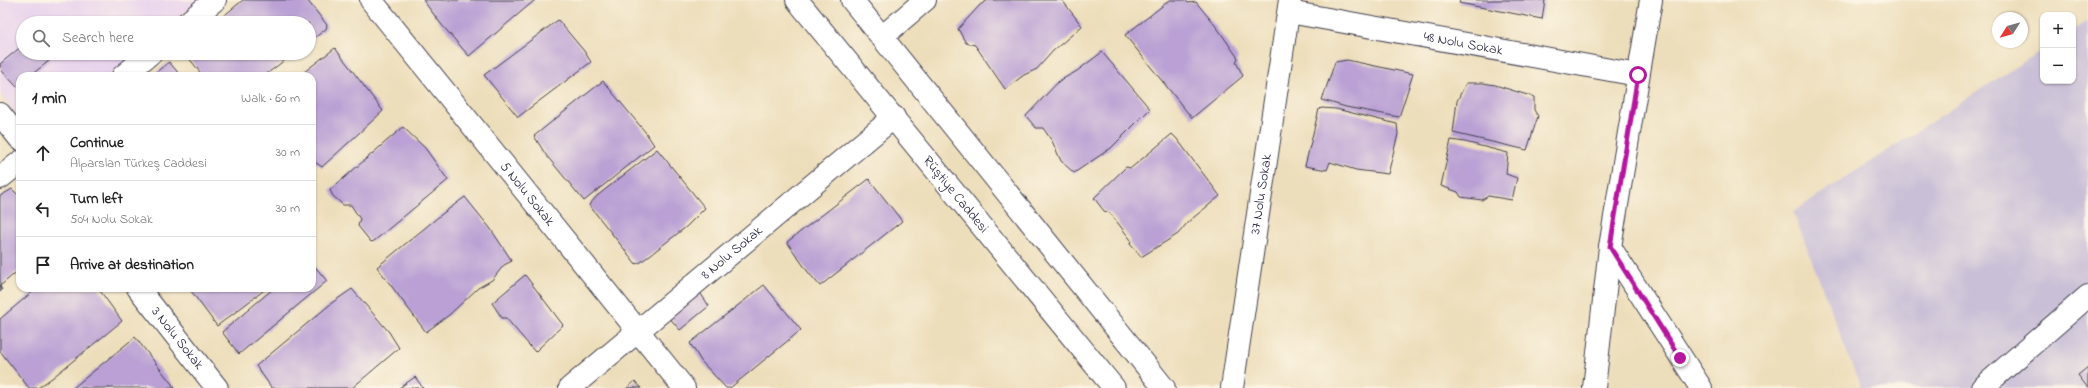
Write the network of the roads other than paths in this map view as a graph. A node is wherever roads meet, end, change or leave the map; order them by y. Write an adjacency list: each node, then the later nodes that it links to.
1 (215, 0): 8 (street)
2 (371, 0): 21 (street, 5 Nolu Sokak)
3 (797, 0): 14 (street, Rüştiye Caddesi)
4 (852, 0): 9 (street)
5 (925, 0): 9 (street)
6 (1651, 0): 12 (street)
7 (1290, 6): 12 (street, 48 Nolu Sokak); 27 (street, 37 Nolu Sokak)
8 (196, 16)
9 (882, 37): 26 (street)
10 (142, 60): 11 (street)
11 (128, 72)
12 (1638, 75): 18 (street)
13 (0, 114): 15 (street)
14 (894, 117): 21 (street, 8 Nolu Sokak); 25 (street, Rüştiye Caddesi)
15 (16, 135)
16 (16, 165): 17 (street)
17 (0, 178)
18 (1610, 247): 28 (street); 29 (street)
19 (141, 292): 22 (street, 3 Nolu Sokak)
20 (2088, 296): 30 (street)
21 (639, 332): 23 (street, 8 Nolu Sokak); 24 (street, 5 Nolu Sokak)
22 (217, 388)
23 (570, 388)
24 (684, 388)
25 (1114, 388)
26 (1164, 388)
27 (1232, 388)
28 (1594, 388)
29 (1701, 388)
30 (1982, 388)

